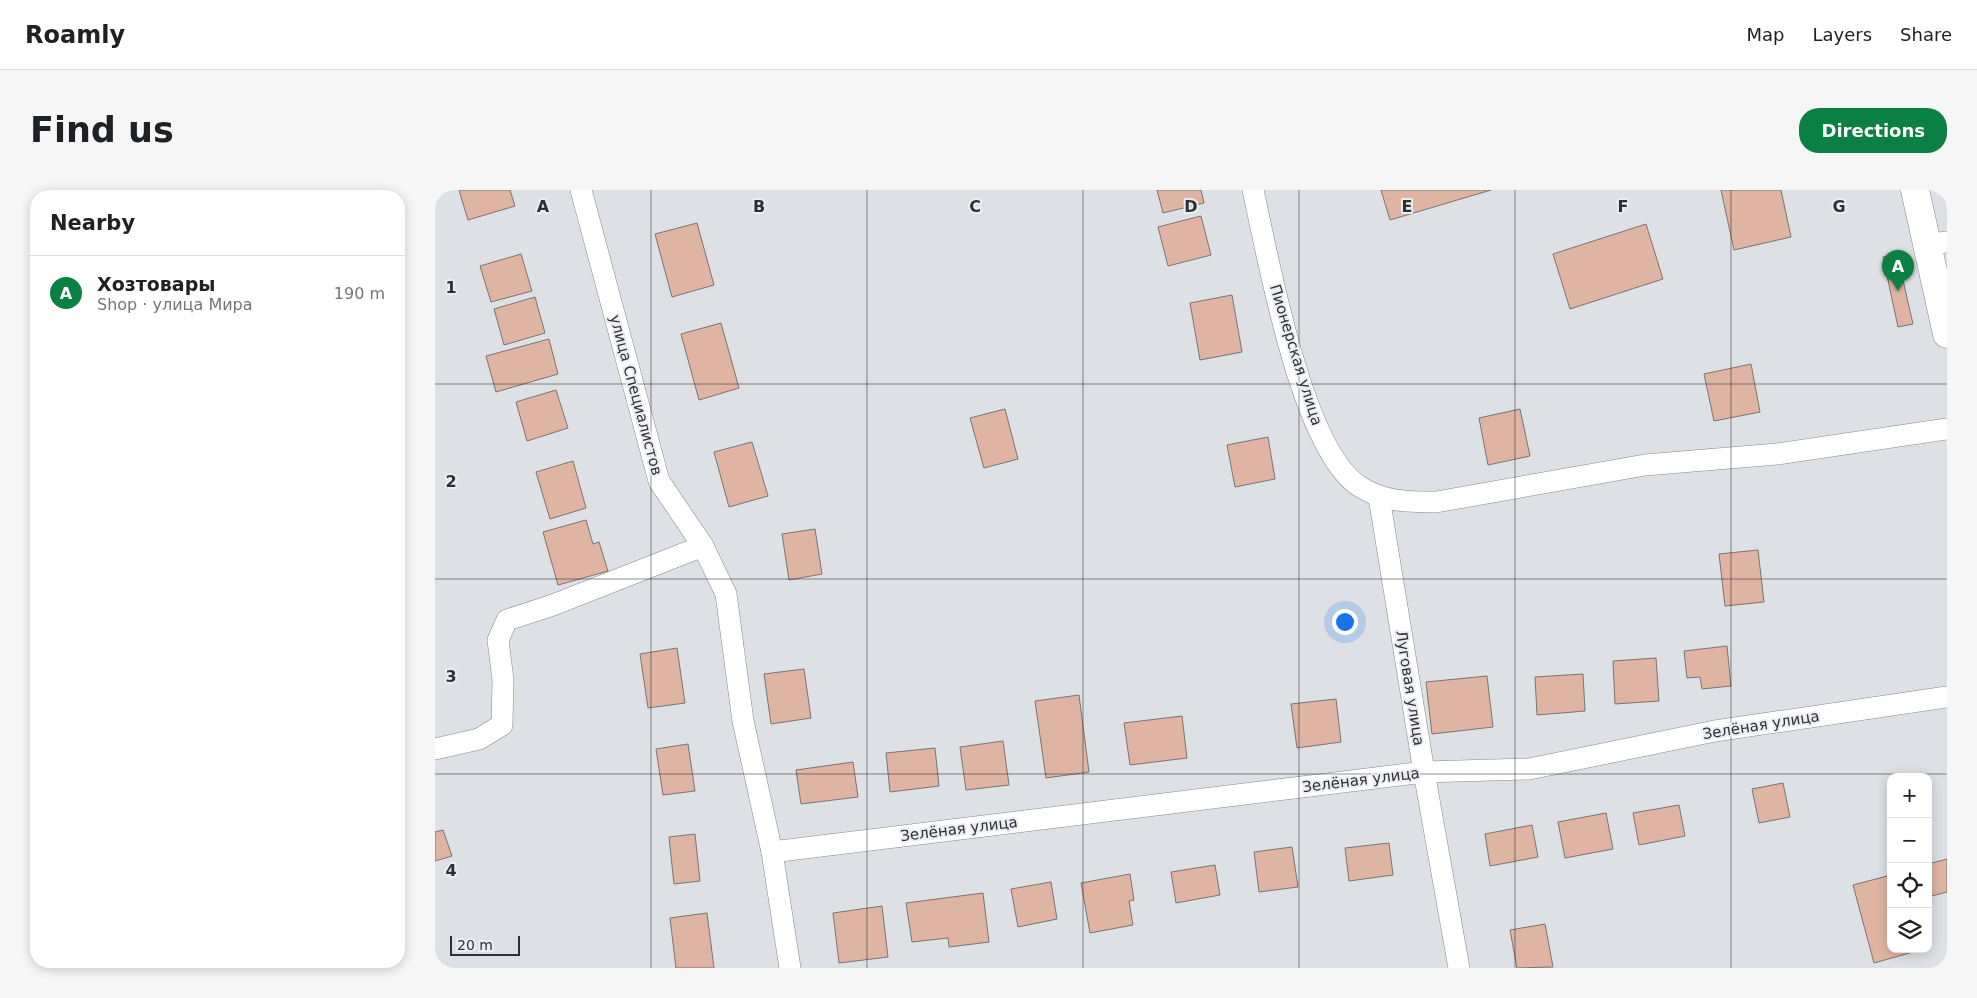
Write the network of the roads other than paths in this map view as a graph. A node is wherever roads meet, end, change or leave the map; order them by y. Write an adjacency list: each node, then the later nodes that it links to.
1 (581, 190): 8 (street, улица Специалистов)
2 (1253, 190): 7 (street, Пионерская улица)
3 (1915, 190): 4 (main road)
4 (1937, 243): 5 (main road)
5 (1947, 334)
6 (1947, 429): 7 (street, Пионерская улица)
7 (1379, 497): 11 (street, Луговая улица)
8 (703, 546): 10 (street); 12 (street, улица Специалистов)
9 (1947, 697): 11 (street, Зелёная улица)
10 (435, 749)
11 (1424, 772): 12 (street, Зелёная улица); 14 (street, Луговая улица)
12 (773, 852): 13 (street, улица Специалистов)
13 (790, 968)
14 (1459, 968)

